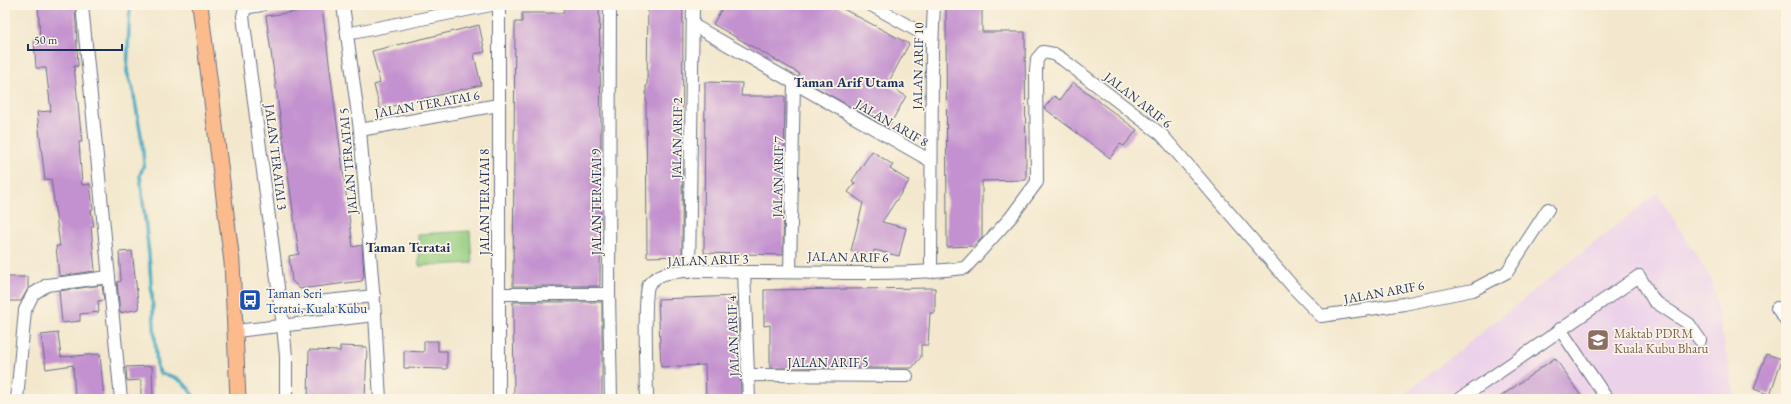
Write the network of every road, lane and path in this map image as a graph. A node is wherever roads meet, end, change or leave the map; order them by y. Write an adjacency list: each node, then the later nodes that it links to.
1 (82, 5): 23 (street)
2 (200, 5): 33 (main road)
3 (260, 5): 27 (street, JALAN TERATAI 3)
4 (343, 5): 12 (street, JALAN TERATAI 5)
5 (491, 5): 12 (street)
6 (499, 5): 15 (street, JALAN TERATAI 8)
7 (610, 5): 25 (street, JALAN TERATAI 9)
8 (693, 5): 11 (street, JALAN ARIF 2)
9 (871, 5): 13 (street)
10 (934, 5): 13 (street, JALAN ARIF 10)
11 (693, 25): 14 (street, JALAN ARIF 8); 20 (street, JALAN ARIF 2)
12 (347, 34): 16 (street, JALAN TERATAI 5)
13 (932, 39): 17 (street, JALAN ARIF 10)
14 (794, 83): 17 (street, JALAN ARIF 8); 19 (street, JALAN ARIF 7)
15 (498, 105): 16 (street, JALAN TERATAI 6); 24 (street, JALAN TERATAI 8)
16 (360, 130): 26 (street, JALAN TERATAI 5)
17 (931, 161): 22 (street, JALAN ARIF 10)
18 (1548, 209): 22 (street, JALAN ARIF 6)
19 (790, 271): 21 (street, JALAN ARIF 3); 22 (street, JALAN ARIF 6)
20 (689, 272): 21 (street, JALAN ARIF 3); 44 (street, JALAN ARIF 3)
21 (744, 272): 35 (street, JALAN ARIF 4)
22 (931, 272)
23 (109, 277): 37 (street); 38 (street)
24 (498, 294): 25 (street); 42 (street, JALAN TERATAI 8)
25 (609, 294): 43 (street, JALAN TERATAI 9)
26 (374, 296): 27 (street); 29 (street, JALAN TERATAI 5)
27 (280, 306): 31 (street, JALAN TERATAI 3)
28 (1777, 308): 30 (street)
29 (375, 315): 31 (street); 41 (street, JALAN TERATAI 5)
30 (1786, 320)
31 (283, 326): 33 (street); 40 (street, JALAN TERATAI 3)
32 (1560, 329): 34 (street); 46 (street); 47 (street)
33 (236, 331): 39 (main road)
34 (1700, 340)
35 (749, 376): 36 (street, JALAN ARIF 5); 45 (street, JALAN ARIF 4)
36 (907, 376)
37 (17, 399)
38 (121, 399)
39 (238, 399)
40 (286, 399)
41 (380, 399)
42 (499, 399)
43 (611, 399)
44 (647, 399)
45 (748, 399)
46 (1460, 399)
47 (1606, 399)

